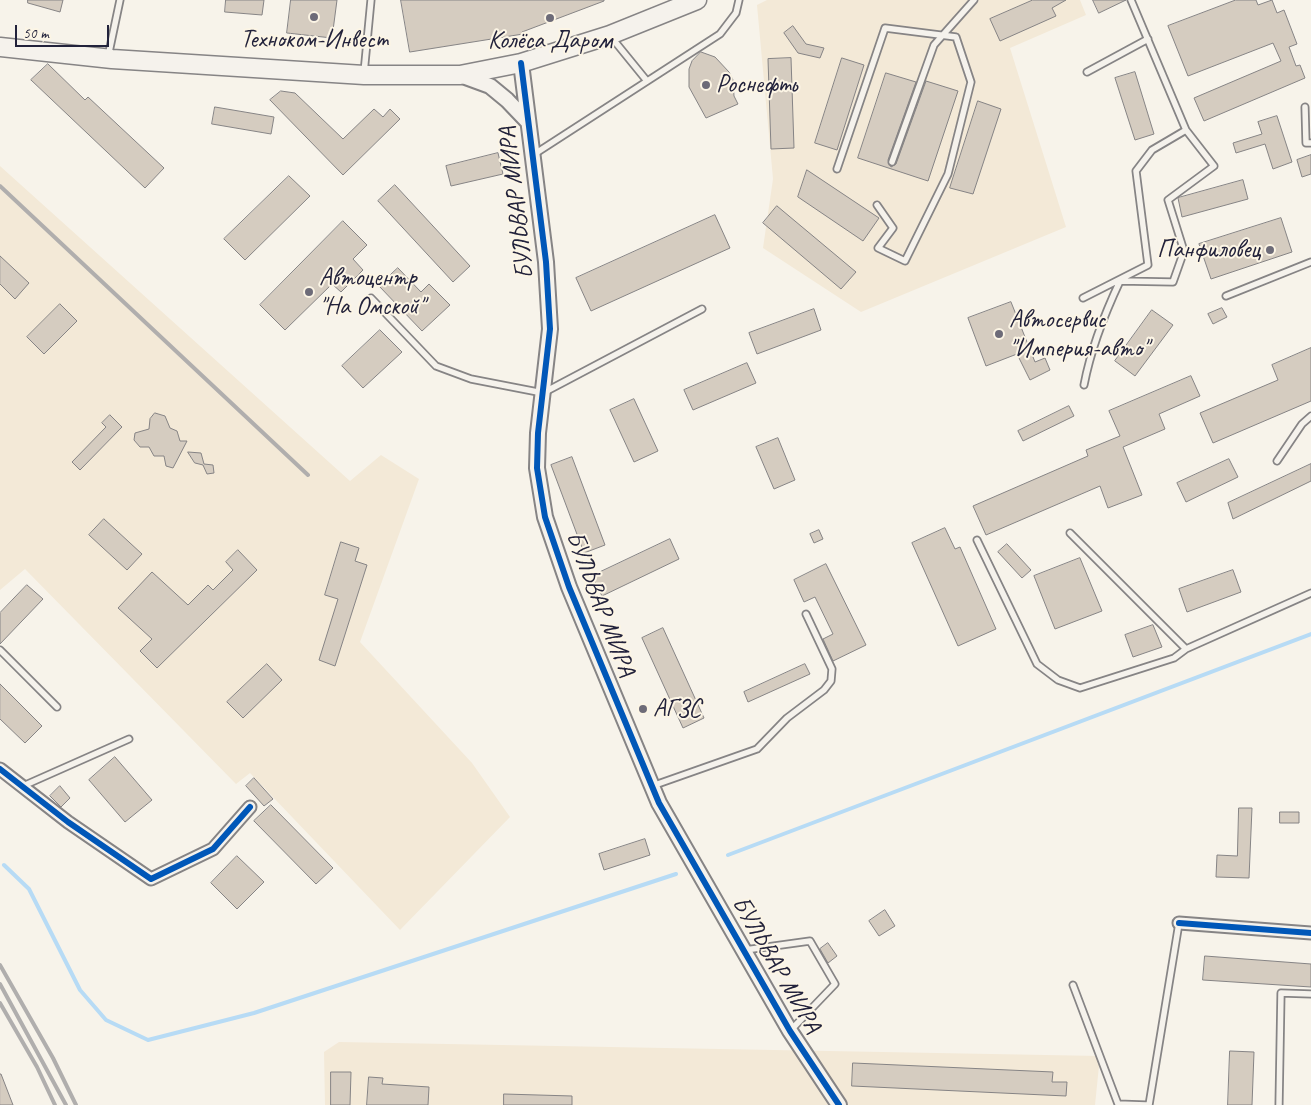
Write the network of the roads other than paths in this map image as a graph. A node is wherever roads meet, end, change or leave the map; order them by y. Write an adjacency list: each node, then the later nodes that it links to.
1 (120, 0): 11 (lane)
2 (371, 0): 14 (lane)
3 (697, 0): 7 (main road)
4 (739, 0): 16 (lane)
5 (974, 0): 8 (lane)
6 (1131, 0): 9 (lane)
7 (610, 35): 12 (main road); 16 (lane)
8 (943, 35): 22 (lane); 23 (lane); 24 (lane)
9 (1148, 39): 13 (lane); 19 (lane)
10 (0, 47): 11 (main road)
11 (108, 59): 14 (main road)
12 (521, 63): 15 (main road); 18 (street, БУЛЬВАР МИРА)
13 (1087, 72)
14 (364, 75): 15 (main road)
15 (460, 75): 18 (street)
16 (647, 81): 21 (lane)
17 (1304, 108): 20 (lane)
18 (528, 122): 21 (street, БУЛЬВАР МИРА)
19 (1186, 130): 26 (lane); 26 (lane)
20 (1311, 143)
21 (532, 156): 32 (street, БУЛЬВАР МИРА)
22 (892, 162)
23 (837, 168)
24 (877, 205)
25 (1311, 262): 27 (lane)
26 (1120, 280): 29 (lane); 31 (lane)
27 (1226, 296)
28 (371, 298): 32 (lane)
29 (1083, 298)
30 (702, 309): 32 (lane)
31 (1084, 385)
32 (543, 393): 45 (street, БУЛЬВАР МИРА)
33 (1311, 416): 34 (lane)
34 (1277, 460)
35 (1070, 533): 39 (lane)
36 (977, 540): 39 (lane)
37 (1311, 593): 39 (lane)
38 (806, 614): 45 (lane)
39 (1186, 649)
40 (0, 650): 41 (lane)
41 (57, 707)
42 (129, 739): 44 (lane)
43 (0, 769): 44 (street)
44 (22, 786): 46 (street)
45 (652, 786): 49 (street, БУЛЬВАР МИРА)
46 (250, 807)
47 (1179, 923): 48 (street); 54 (lane)
48 (1311, 933)
49 (743, 950): 52 (street, БУЛЬВАР МИРА); 52 (lane)
50 (1073, 985): 54 (lane)
51 (1311, 994): 55 (lane)
52 (790, 1031): 53 (street, БУЛЬВАР МИРА)
53 (838, 1105)
54 (1147, 1105)
55 (1279, 1105)

